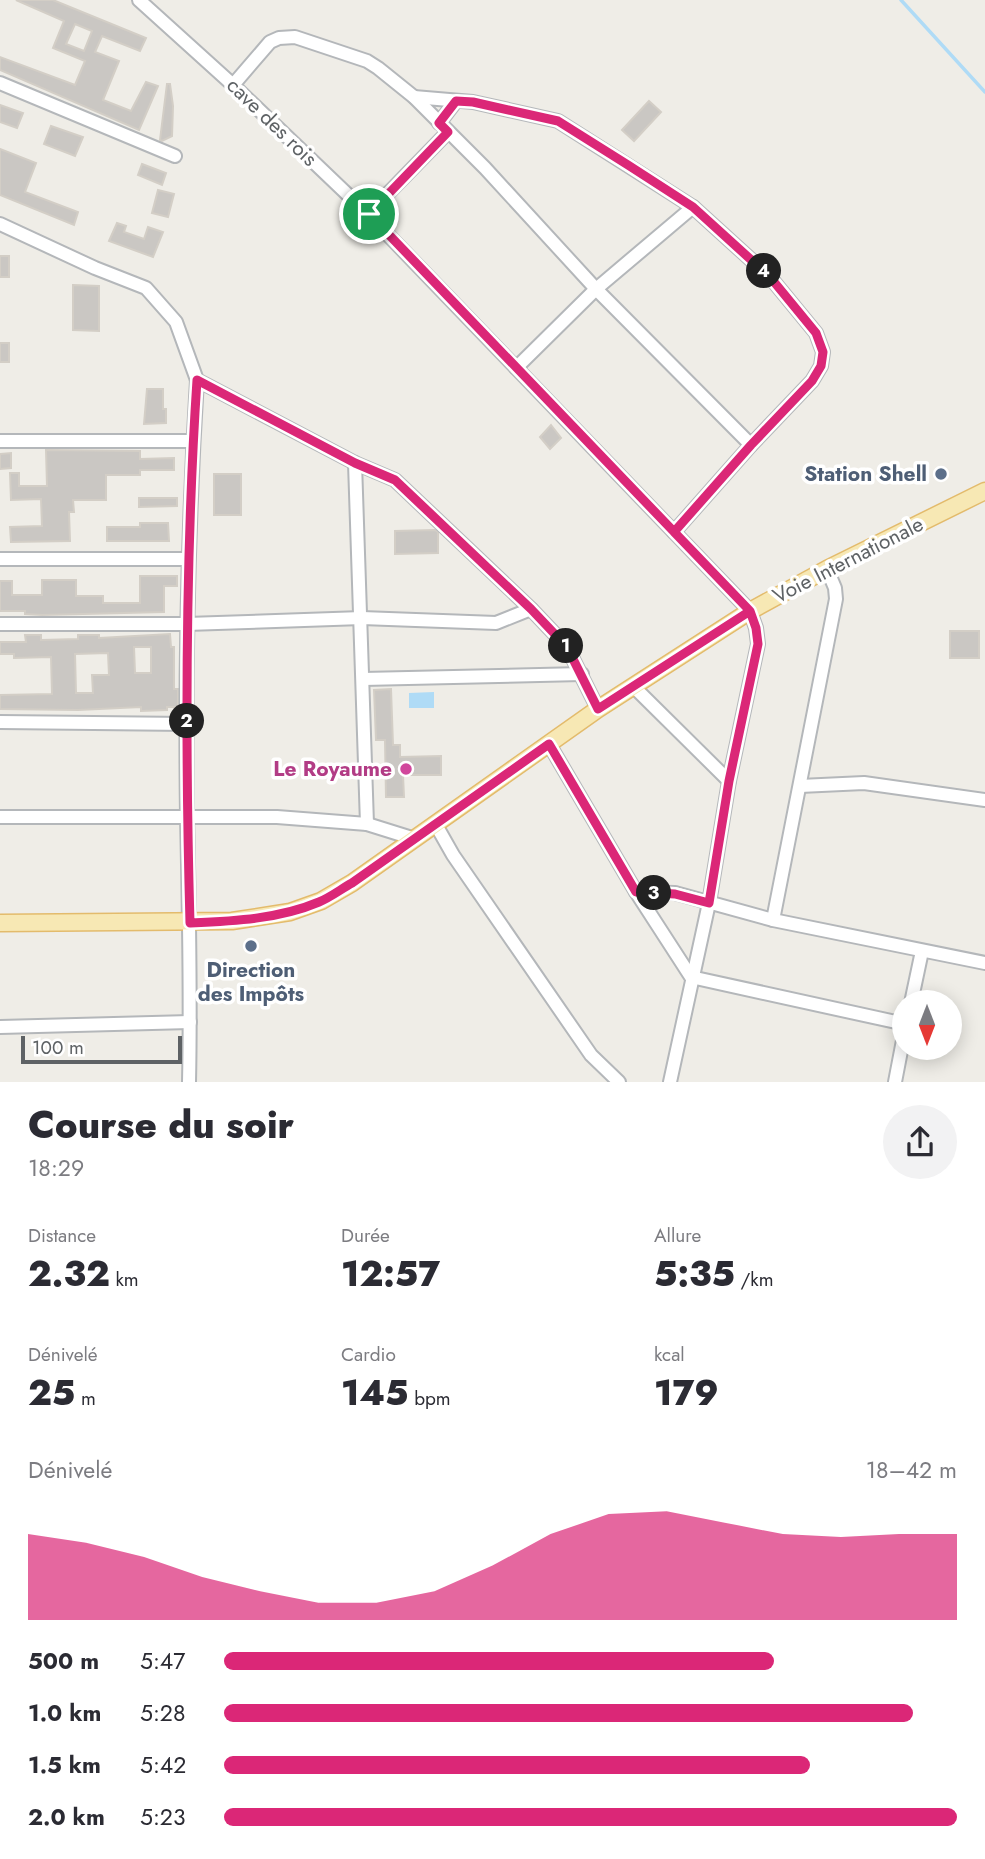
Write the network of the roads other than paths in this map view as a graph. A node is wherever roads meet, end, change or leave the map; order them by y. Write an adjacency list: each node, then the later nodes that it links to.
1 (126, 0): 2 (street)
2 (142, 3): 4 (street, cave des rois)
3 (0, 83): 8 (street)
4 (233, 85): 5 (street); 10 (street, cave des rois)
5 (414, 97): 6 (street); 7 (street)
6 (456, 101): 7 (street); 9 (street)
7 (444, 127): 10 (street); 12 (street)
8 (175, 156)
9 (693, 207): 12 (street); 17 (street)
10 (369, 214): 13 (street, cave des rois)
11 (0, 224): 14 (street)
12 (596, 289): 13 (street); 17 (street)
13 (516, 368): 20 (street, cave des rois)
14 (197, 380): 16 (street); 18 (street)
15 (0, 441): 16 (street)
16 (193, 441): 22 (street)
17 (751, 445): 20 (street)
18 (355, 463): 24 (street); 26 (street)
19 (985, 491): 23 (main road, Voie Internationale)
20 (674, 532): 25 (street, cave des rois)
21 (0, 559): 22 (street)
22 (188, 559): 28 (street)
23 (827, 569): 25 (main road, Voie Internationale); 37 (street)
24 (531, 609): 26 (street); 29 (street)
25 (750, 611): 31 (main road, Voie Internationale); 36 (street)
26 (362, 618): 28 (street); 30 (street)
27 (0, 624): 28 (street)
28 (187, 624): 34 (street)
29 (582, 674): 30 (street); 32 (street)
30 (363, 679): 41 (street)
31 (633, 685): 32 (main road, Voie Internationale); 36 (street)
32 (598, 709): 35 (main road, Voie Internationale)
33 (0, 722): 34 (street)
34 (187, 724): 39 (street)
35 (549, 744): 42 (main road, Voie Internationale); 44 (street)
36 (729, 781): 45 (street)
37 (800, 786): 38 (street); 46 (street)
38 (985, 800)
39 (187, 815): 40 (street); 41 (street); 48 (street)
40 (0, 817)
41 (367, 824): 43 (street)
42 (436, 825): 43 (main road, Voie Internationale); 58 (street)
43 (415, 839): 48 (main road, Voie Internationale)
44 (636, 892): 45 (street); 51 (street)
45 (709, 903): 46 (street); 51 (street)
46 (773, 920): 49 (street)
47 (0, 923): 48 (main road, Voie Internationale)
48 (190, 923): 54 (street)
49 (922, 951): 50 (street); 52 (street)
50 (985, 963)
51 (691, 976): 53 (street); 59 (street)
52 (914, 990)
53 (892, 1021)
54 (190, 1022): 55 (street); 57 (street)
55 (0, 1027)
56 (899, 1060): 60 (street)
57 (189, 1082)
58 (619, 1082)
59 (670, 1082)
60 (895, 1082)

